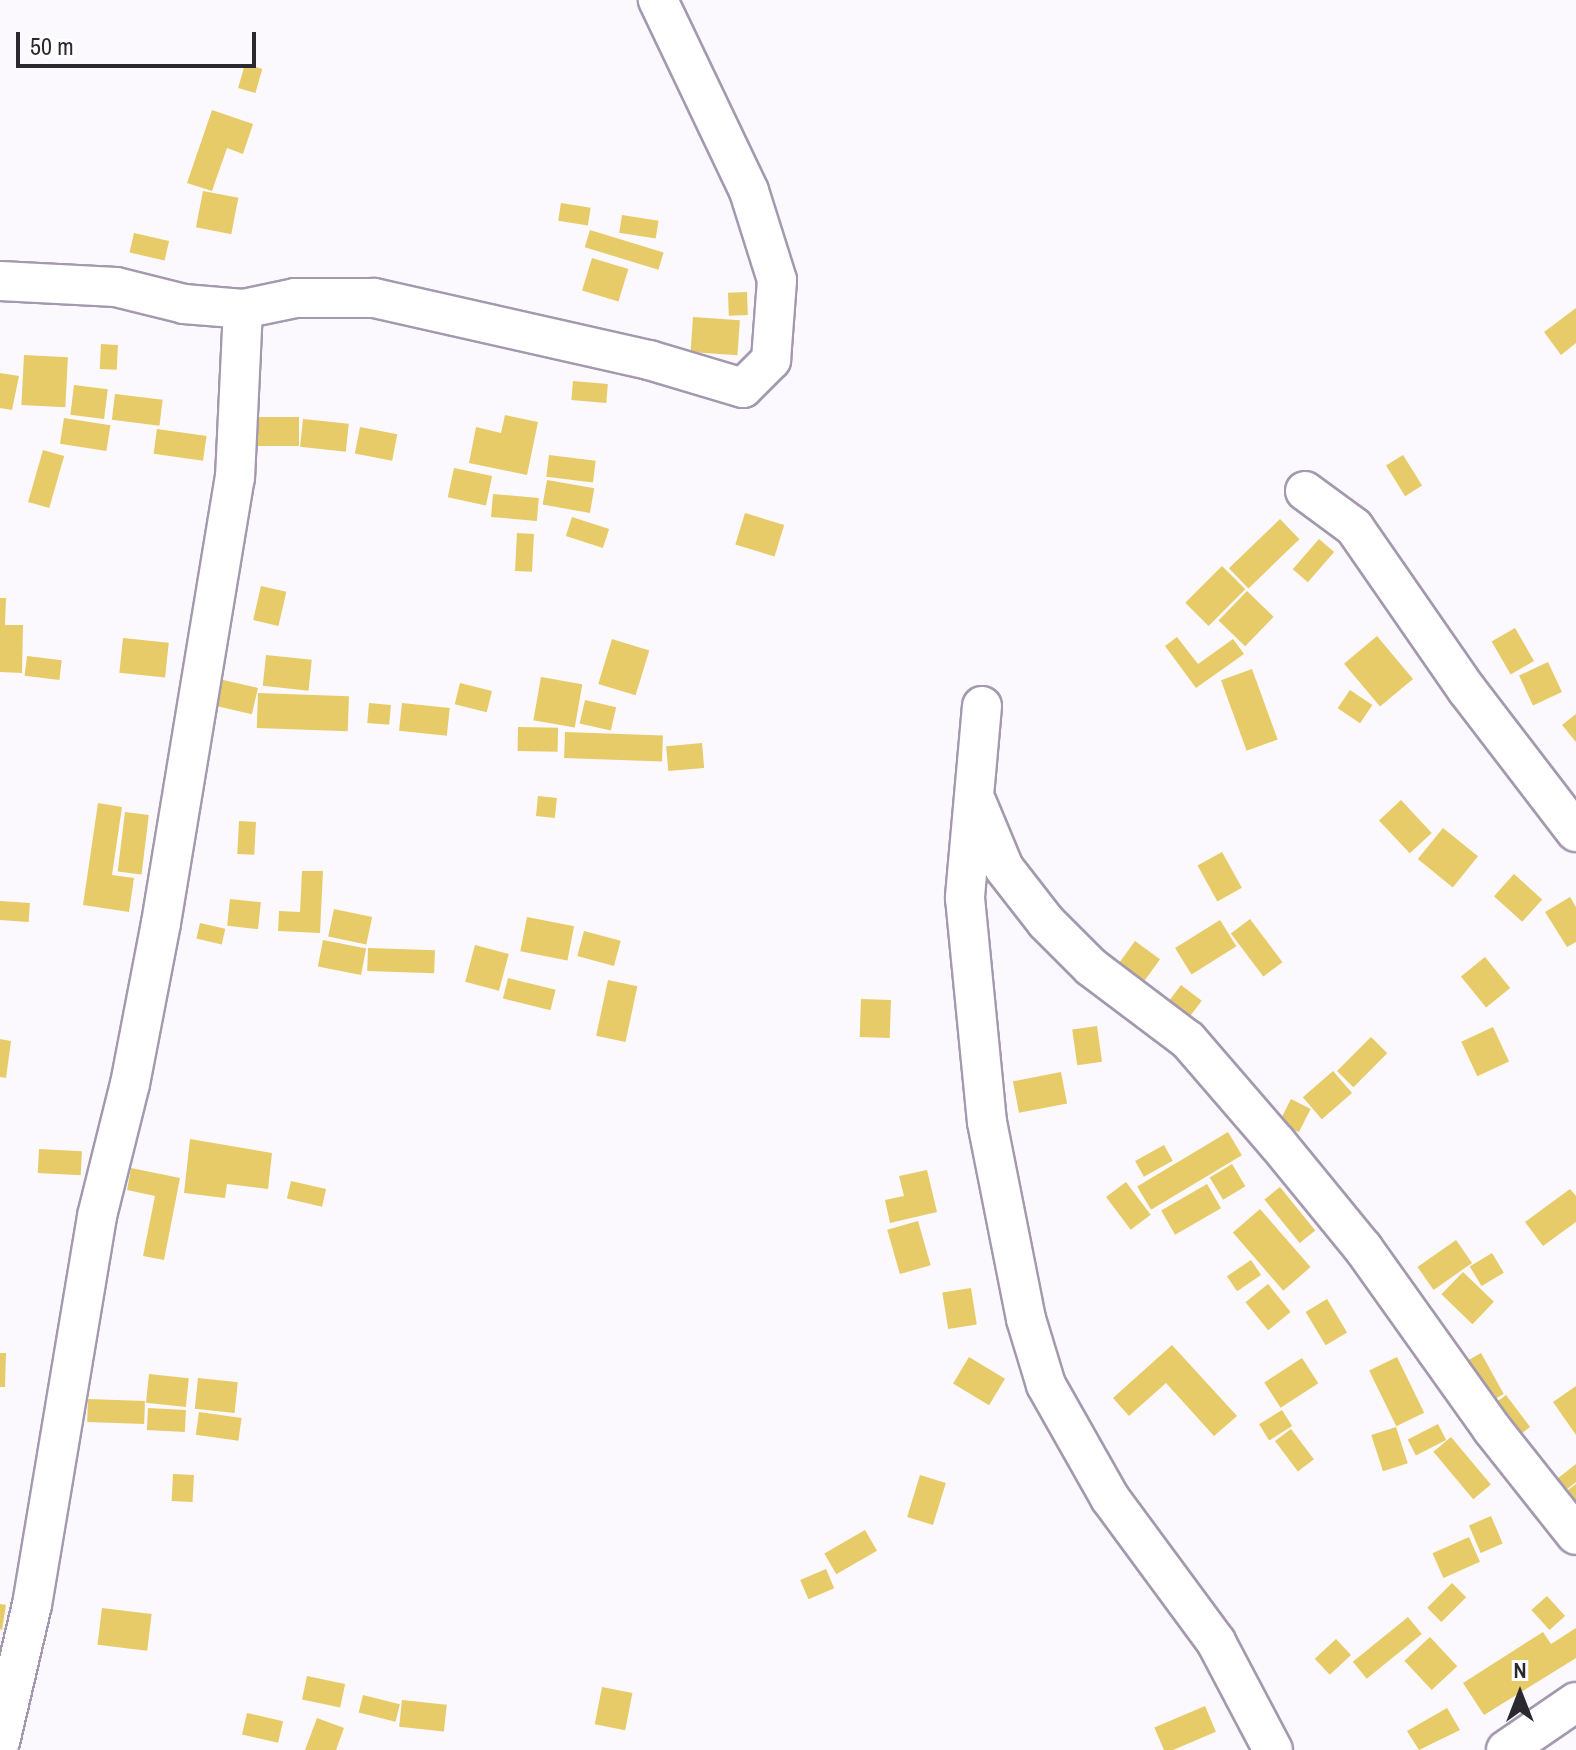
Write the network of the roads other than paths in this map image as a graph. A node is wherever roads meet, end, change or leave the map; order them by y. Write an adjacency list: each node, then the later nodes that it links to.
1 (658, 0): 3 (street)
2 (0, 281): 3 (street)
3 (243, 309): 10 (street)
4 (1305, 491): 7 (street)
5 (982, 706): 6 (street)
6 (974, 796): 8 (street); 11 (street)
7 (1576, 832)
8 (1576, 1535)
9 (1576, 1702): 12 (street)
10 (0, 1742)
11 (1273, 1750)
12 (1506, 1750)

